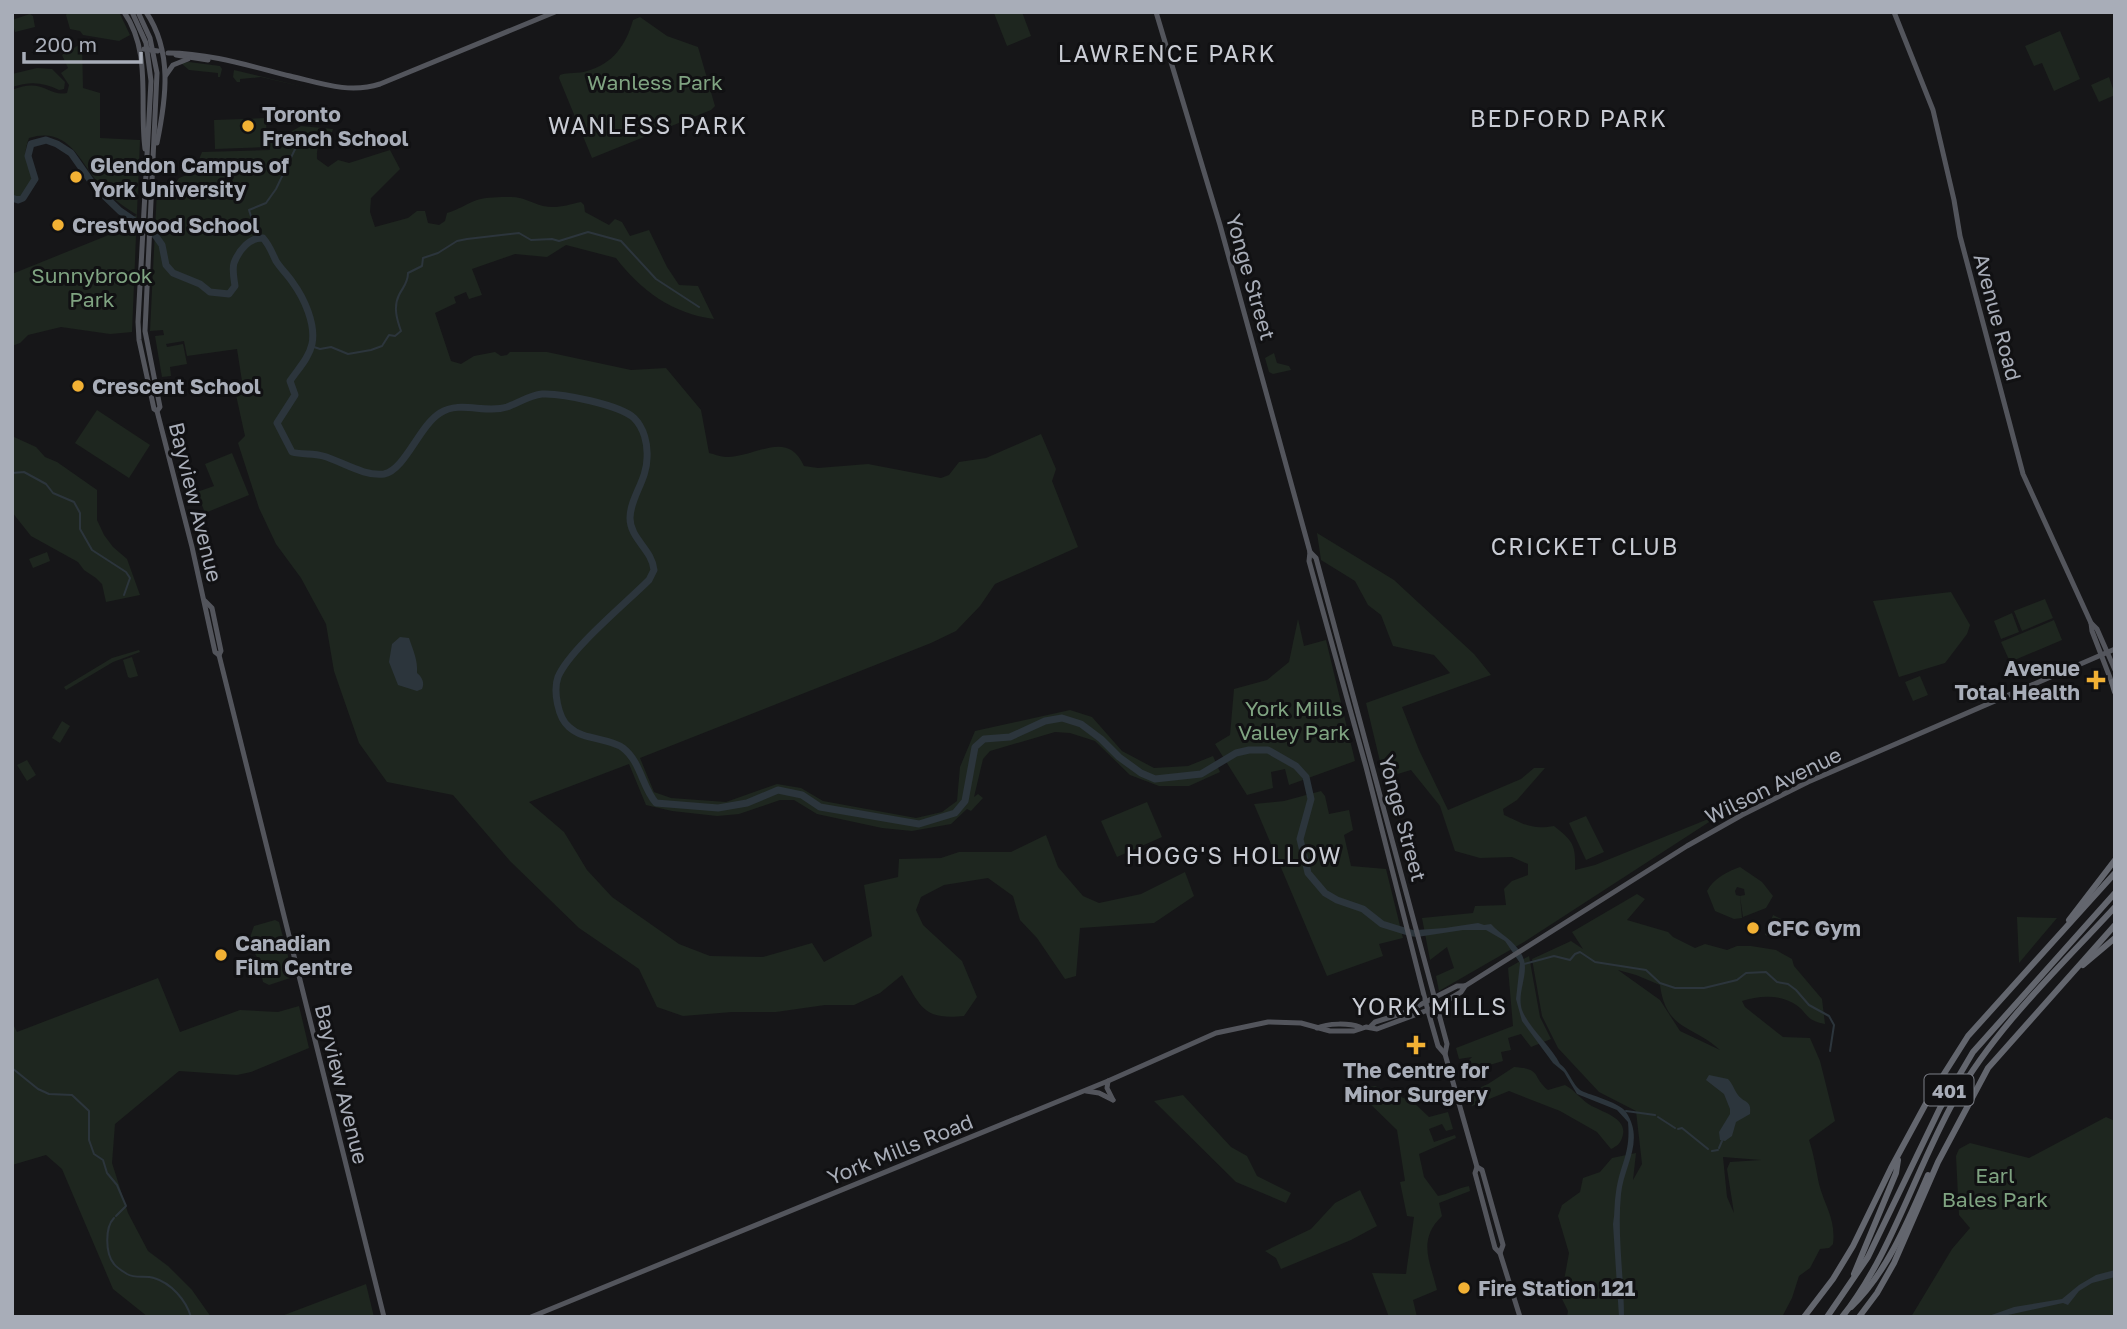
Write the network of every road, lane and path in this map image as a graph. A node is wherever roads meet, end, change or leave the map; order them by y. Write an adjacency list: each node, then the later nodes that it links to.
1 (124, 12): 8 (main road)
2 (132, 12): 13 (main road, Bayview Avenue)
3 (138, 12): 13 (main road, Bayview Avenue)
4 (146, 12): 9 (main road)
5 (555, 12): 11 (main road)
6 (1156, 12): 14 (main road, Yonge Street)
7 (1894, 12): 16 (main road, Avenue Road)
8 (142, 48): 9 (main road, bridge); 13 (main road)
9 (163, 52): 10 (main road); 11 (main road); 12 (main road)
10 (193, 58): 11 (main road); 12 (main road)
11 (222, 60)
12 (165, 78): 13 (main road)
13 (150, 159): 40 (main road, Bayview Avenue)
14 (1310, 552): 28 (main road, Yonge Street); 29 (main road, Yonge Street)
15 (2115, 649): 16 (main road, Wilson Avenue)
16 (2104, 654): 17 (main road, Avenue Road); 18 (main road, Avenue Road); 27 (main road, Wilson Avenue)
17 (2115, 670)
18 (2114, 688)
19 (2115, 860): 24 (highway)
20 (2115, 873): 24 (highway, 401)
21 (2115, 893): 38 (highway, 401)
22 (2115, 907): 39 (highway, 401)
23 (2115, 925): 26 (highway, 401)
24 (2067, 926): 36 (highway, 401)
25 (2115, 938): 26 (highway)
26 (2073, 971): 37 (highway, 401)
27 (1465, 986): 28 (main road, Wilson Avenue); 30 (main road, Wilson Avenue)
28 (1434, 999): 29 (main road, Wilson Avenue); 30 (main road, Yonge Street)
29 (1426, 1003): 31 (main road, Yonge Street); 32 (main road, York Mills Road)
30 (1436, 1007): 31 (main road, Wilson Avenue); 33 (main road, Yonge Street)
31 (1428, 1011): 32 (main road, York Mills Road); 33 (main road, Yonge Street)
32 (1371, 1027): 34 (main road, York Mills Road)
33 (1445, 1054): 42 (main road, Yonge Street)
34 (1106, 1082): 35 (main road, York Mills Road); 35 (main road)
35 (1085, 1091): 41 (main road, York Mills Road)
36 (1898, 1158): 38 (highway); 43 (highway, 401)
37 (1938, 1162): 39 (highway); 45 (highway, 401)
38 (1849, 1288): 44 (highway, 401)
39 (1843, 1315)
40 (384, 1317)
41 (531, 1317)
42 (1520, 1317)
43 (1804, 1317)
44 (1827, 1317)
45 (1859, 1317)

